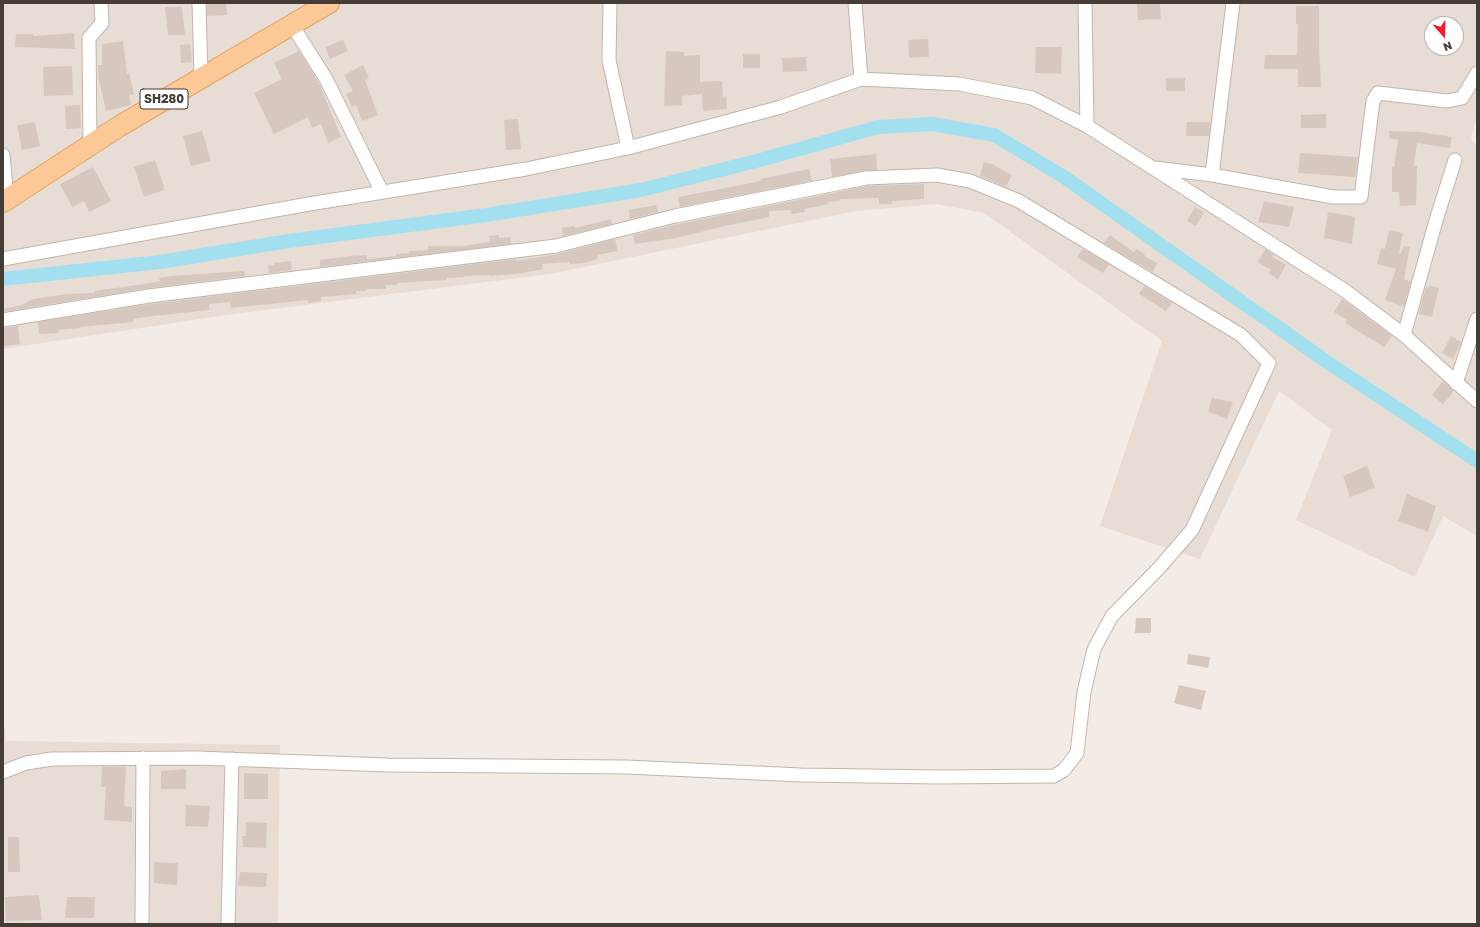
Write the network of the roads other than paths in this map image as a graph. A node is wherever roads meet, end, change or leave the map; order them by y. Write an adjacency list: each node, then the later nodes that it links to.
1 (101, 3): 13 (street)
2 (199, 3): 10 (street)
3 (610, 3): 14 (street)
4 (855, 3): 11 (street)
5 (1085, 3): 12 (street)
6 (1233, 3): 18 (street)
7 (323, 5): 8 (main road, SH280)
8 (292, 25): 10 (main road, SH280); 19 (street)
9 (1477, 73): 18 (street)
10 (201, 77): 13 (main road, SH280)
11 (861, 79): 12 (street); 14 (street)
12 (1087, 126): 17 (street)
13 (90, 145): 20 (main road, SH280)
14 (628, 148): 19 (street)
15 (3, 155): 20 (street)
16 (1456, 160): 24 (street)
17 (1152, 168): 18 (street); 24 (street)
18 (1212, 175)
19 (382, 192): 21 (street)
20 (5, 201)
21 (3, 259)
22 (3, 320): 28 (street)
23 (1477, 320): 25 (street)
24 (1404, 335): 25 (street)
25 (1456, 383): 26 (street)
26 (1477, 401)
27 (143, 758): 28 (street); 29 (street); 30 (street)
28 (232, 759): 31 (street)
29 (3, 772)
30 (142, 924)
31 (228, 924)

